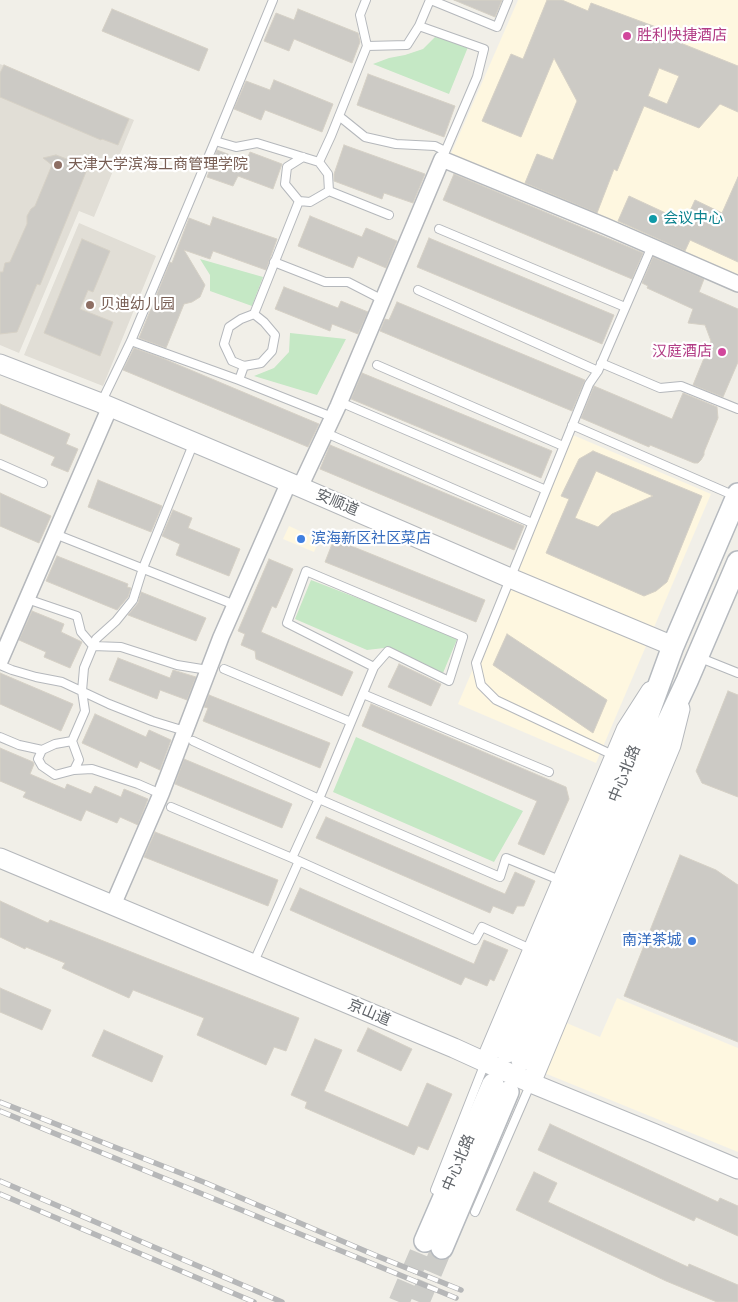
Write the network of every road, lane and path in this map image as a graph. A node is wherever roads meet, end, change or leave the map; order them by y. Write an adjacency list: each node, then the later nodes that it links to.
1 (273, 0): 8 (lane)
2 (366, 0): 6 (lane)
3 (430, 0): 4 (lane); 5 (lane)
4 (508, 0)
5 (419, 26): 6 (lane); 9 (lane)
6 (368, 46): 7 (lane)
7 (339, 116): 9 (lane); 11 (lane)
8 (215, 141): 10 (lane); 23 (lane)
9 (444, 155): 16 (street); 20 (street)
10 (303, 157): 11 (lane); 13 (lane)
11 (319, 162): 12 (lane)
12 (329, 191): 13 (lane); 14 (lane)
13 (298, 201): 17 (lane)
14 (389, 215)
15 (440, 228): 21 (lane)
16 (652, 246): 18 (street); 21 (lane)
17 (274, 262): 20 (lane); 22 (lane)
18 (738, 284)
19 (418, 290): 28 (lane)
20 (383, 300): 30 (street)
21 (625, 307): 24 (lane)
22 (254, 314): 27 (lane); 27 (lane)
23 (131, 341): 29 (lane); 31 (lane)
24 (601, 363): 28 (lane); 32 (lane)
25 (0, 364): 31 (street, 安顺道)
26 (377, 365): 37 (lane)
27 (244, 366): 29 (lane)
28 (598, 371): 34 (lane)
29 (238, 380): 33 (lane)
30 (340, 402): 33 (street); 41 (lane)
31 (106, 405): 36 (street, 安顺道); 44 (street)
32 (738, 409)
33 (332, 417): 35 (street)
34 (572, 425): 37 (lane); 42 (lane)
35 (326, 433): 40 (street); 43 (lane)
36 (194, 442): 40 (street, 安顺道); 46 (lane)
37 (563, 446): 41 (lane)
38 (0, 464): 39 (lane)
39 (43, 483)
40 (295, 485): 47 (street, 安顺道); 49 (street)
41 (546, 490): 43 (lane)
42 (737, 495): 51 (main road, 中心北路)
43 (532, 523): 47 (lane)
44 (55, 534): 46 (lane); 48 (street)
45 (738, 562): 52 (main road, 中心北路)
46 (143, 568): 49 (lane); 50 (lane)
47 (510, 578): 51 (street, 安顺道); 68 (lane)
48 (27, 599): 50 (lane); 53 (street)
49 (235, 605): 57 (street)
50 (93, 646): 57 (lane); 61 (lane)
51 (673, 646): 58 (main road, 中心北路)
52 (698, 657): 59 (lane); 60 (main road, 中心北路)
53 (0, 661)
54 (0, 665): 61 (lane)
55 (374, 667): 55 (lane); 62 (lane)
56 (224, 669): 63 (lane)
57 (208, 670): 64 (street)
58 (664, 671): 60 (main road, 中心北路); 68 (street)
59 (738, 673)
60 (687, 681): 81 (street)
61 (82, 691): 64 (lane); 66 (lane)
62 (363, 694): 63 (lane); 70 (lane)
63 (351, 722): 72 (lane)
64 (189, 736): 71 (street); 72 (lane)
65 (0, 737): 67 (lane)
66 (72, 741): 67 (lane); 69 (lane)
67 (42, 750): 69 (lane)
68 (616, 756): 76 (street)
69 (74, 770): 71 (lane)
70 (549, 772)
71 (161, 794): 77 (street)
72 (319, 799): 75 (lane); 76 (lane)
73 (171, 807): 75 (lane)
74 (0, 858): 77 (street, 京山道)
75 (296, 859): 78 (lane); 79 (lane)
76 (562, 881): 78 (street)
77 (112, 905): 79 (street, 京山道)
78 (532, 950): 80 (street)
79 (253, 964): 80 (street, 京山道)
80 (485, 1063): 81 (street, 京山道); 84 (lane)
81 (531, 1082): 83 (street, 京山道); 85 (lane)
82 (500, 1088): 86 (main road, 中心北路)
83 (738, 1169)
84 (435, 1190)
85 (475, 1212)
86 (434, 1245)

